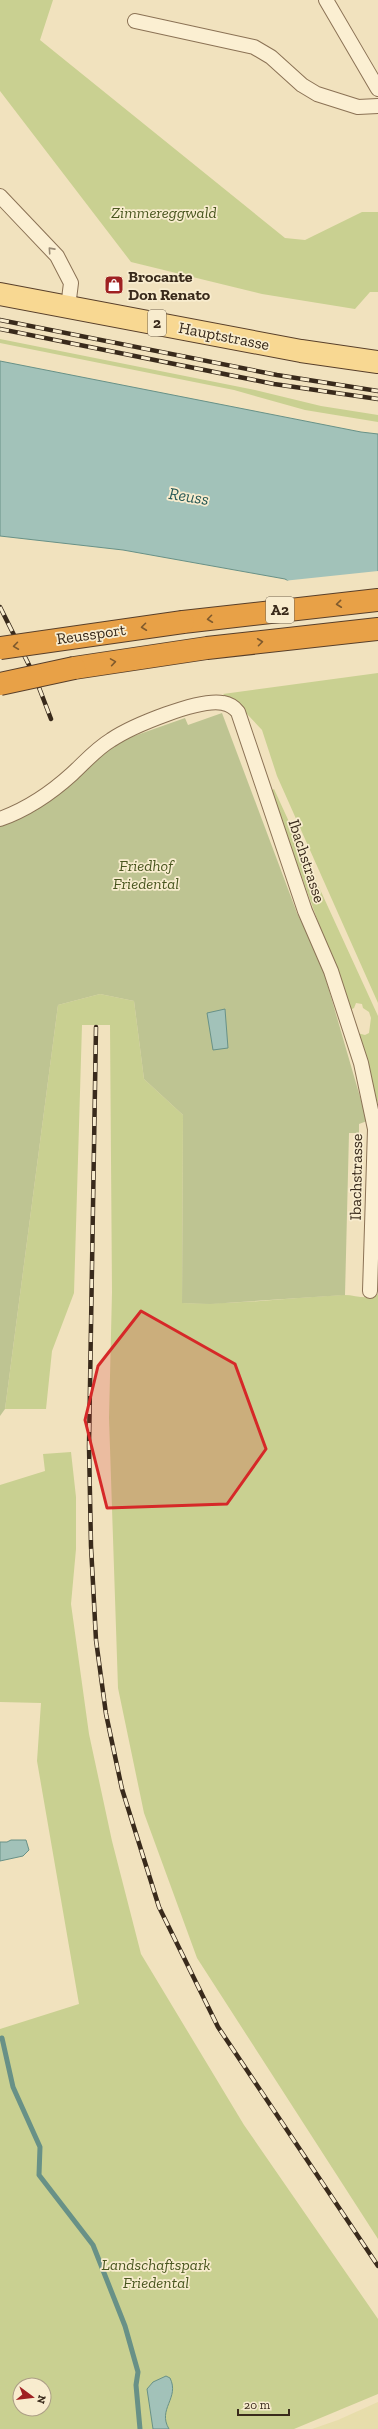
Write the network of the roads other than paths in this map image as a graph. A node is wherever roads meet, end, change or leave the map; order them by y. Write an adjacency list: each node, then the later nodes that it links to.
1 (326, 0): 3 (street)
2 (135, 21): 4 (street)
3 (378, 89)
4 (378, 106)
5 (0, 196): 7 (street, one-way to 5)
6 (0, 294): 7 (main road, Hauptstrasse / 2)
7 (68, 307): 8 (main road, Hauptstrasse / 2)
8 (378, 362)
9 (378, 600): 11 (highway, Reussport / A2, one-way to 11, bridge)
10 (378, 629): 12 (highway, A2, one-way to 10, bridge)
11 (0, 648)
12 (0, 684)
13 (0, 819): 14 (street, Ibachstrasse)
14 (370, 1291)

